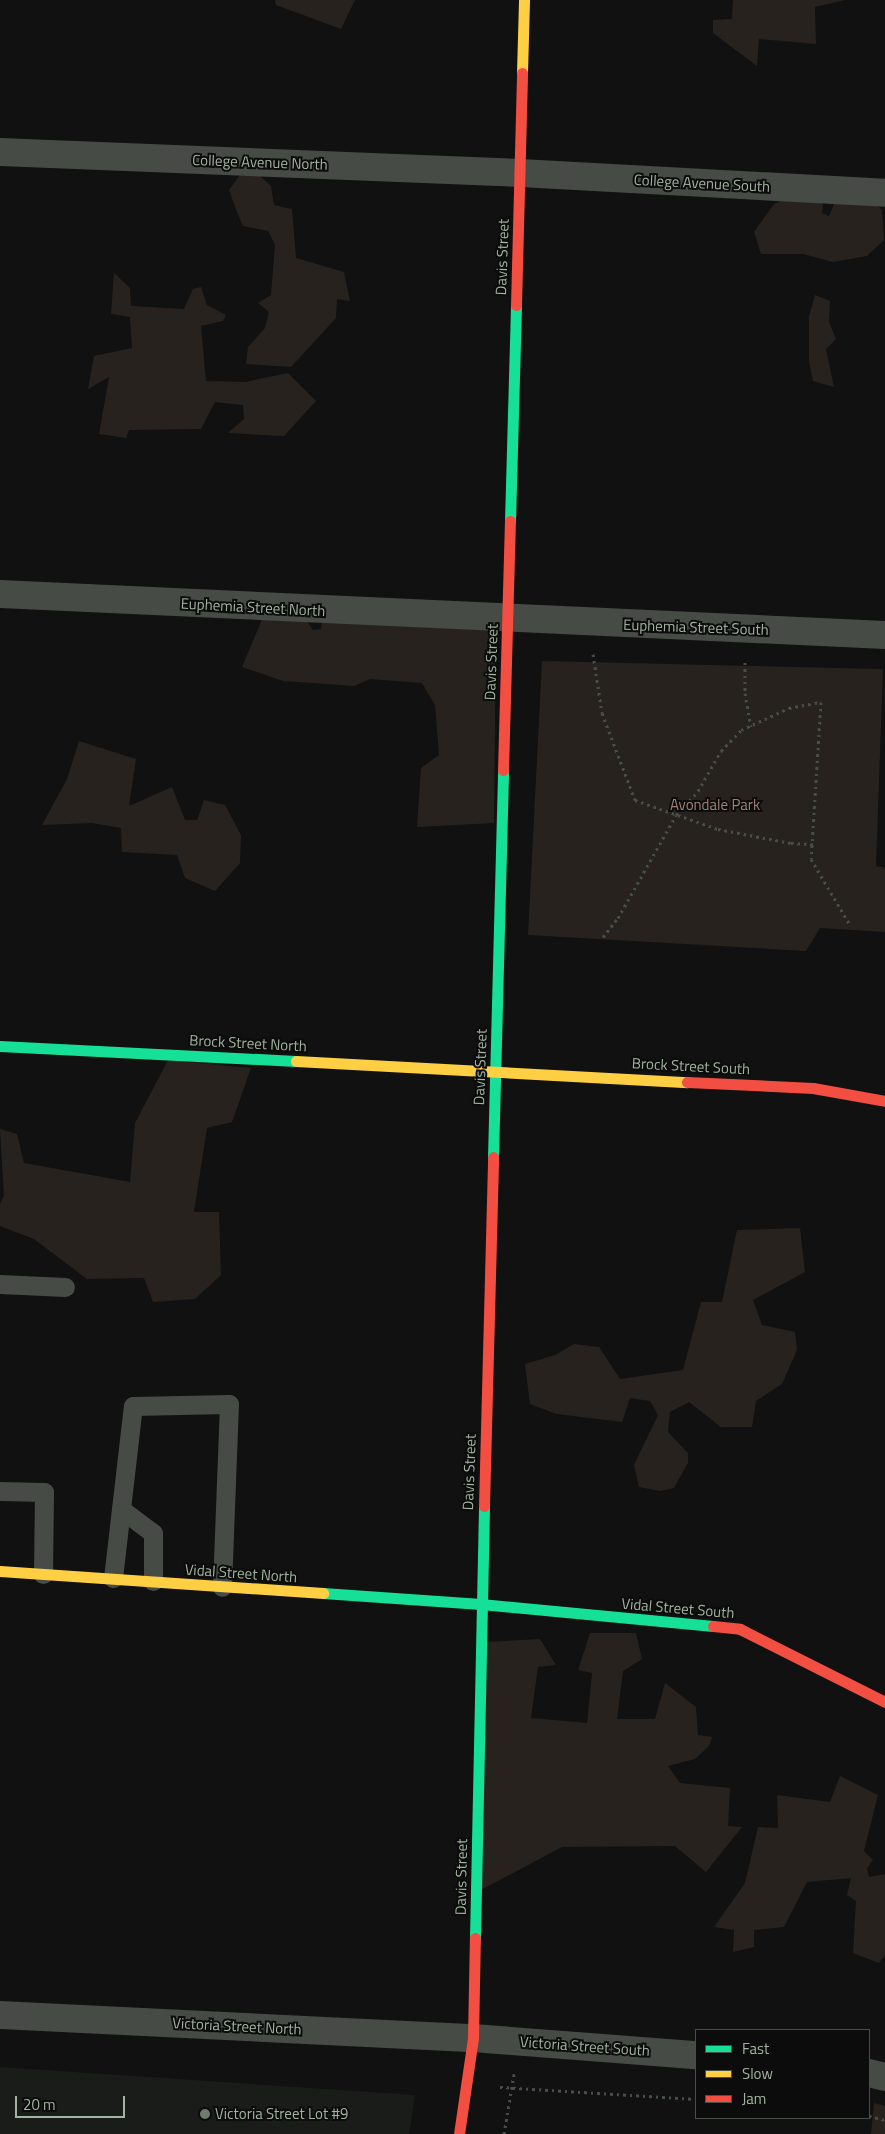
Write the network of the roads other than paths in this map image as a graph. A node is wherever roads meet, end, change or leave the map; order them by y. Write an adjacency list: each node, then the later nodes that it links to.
1 (524, 0): 3 (street, Davis Street)
2 (0, 152): 3 (street, College Avenue North)
3 (520, 173): 4 (street, College Avenue South); 6 (street, Davis Street)
4 (885, 193)
5 (0, 594): 6 (street, Euphemia Street North)
6 (507, 620): 7 (street, Euphemia Street South); 9 (street, Davis Street)
7 (885, 635)
8 (0, 1046): 9 (street, Brock Street North)
9 (495, 1070): 10 (street, Brock Street South); 20 (street, Davis Street)
10 (885, 1101)
11 (0, 1284): 12 (lane)
12 (65, 1287)
13 (0, 1491): 16 (lane)
14 (121, 1508): 17 (lane); 18 (lane); 19 (lane)
15 (0, 1572): 16 (street, Vidal Street North)
16 (43, 1574): 17 (street, Vidal Street North)
17 (113, 1578): 18 (street, Vidal Street North)
18 (153, 1581): 19 (street, Vidal Street North)
19 (222, 1586): 20 (street, Vidal Street North)
20 (481, 1604): 21 (street, Vidal Street South); 23 (street, Davis Street)
21 (885, 1702)
22 (0, 2015): 23 (street, Victoria Street North)
23 (473, 2038): 24 (street, Victoria Street South); 27 (street, Davis Street)
24 (695, 2054)
25 (870, 2073): 26 (street)
26 (885, 2077)
27 (459, 2134)

